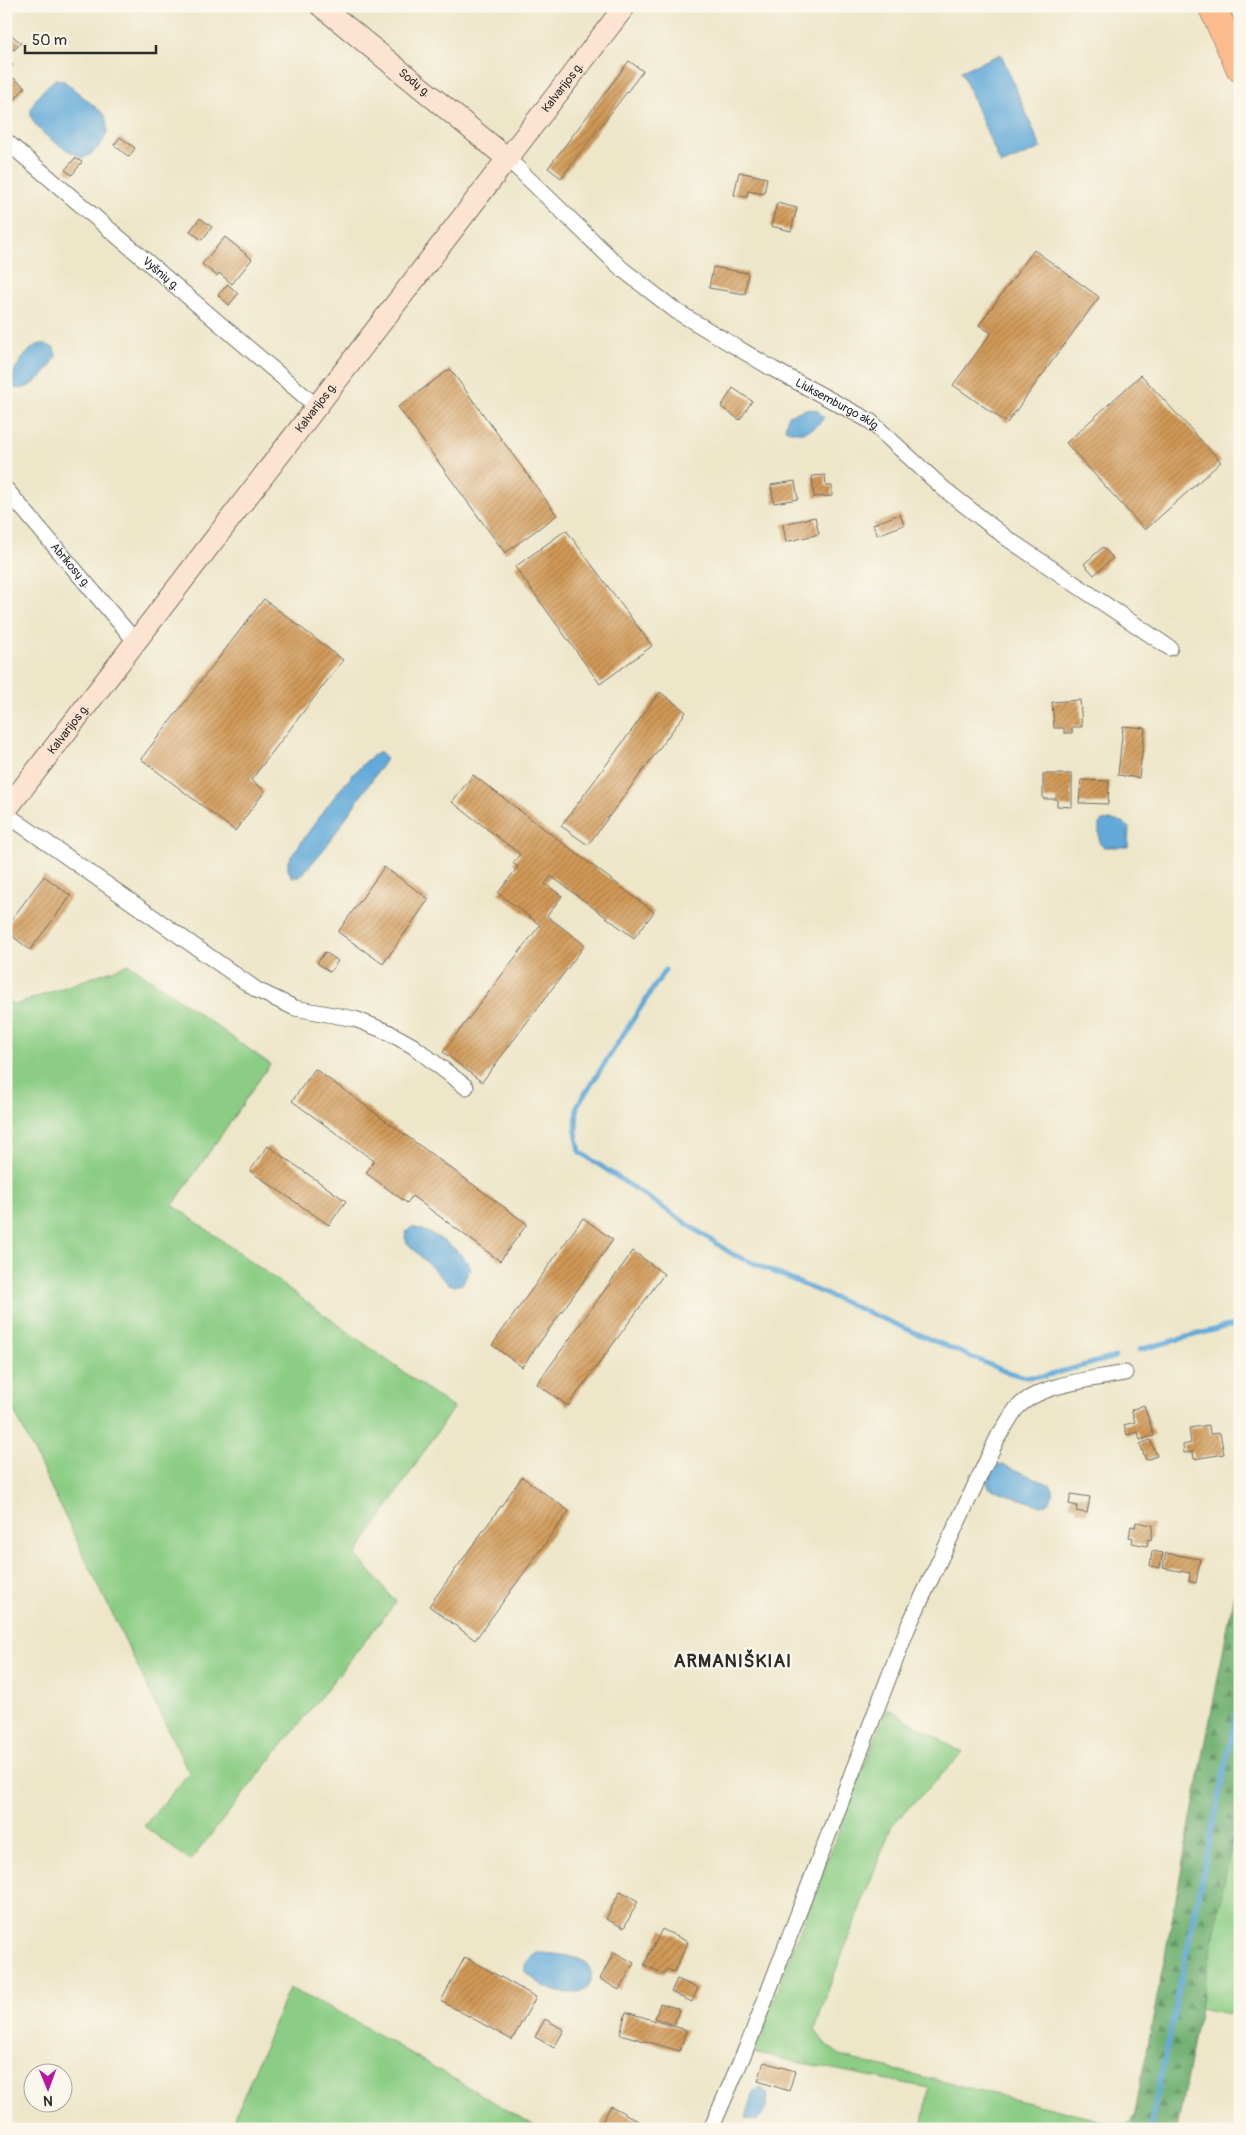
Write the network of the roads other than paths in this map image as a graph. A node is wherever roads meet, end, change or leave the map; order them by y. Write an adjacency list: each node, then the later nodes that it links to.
1 (321, 6): 6 (main road, Sodų g.)
2 (625, 6): 6 (main road, Kalvarijos g.)
3 (1212, 6): 4 (highway)
4 (1240, 68)
5 (6, 141): 7 (street, Vyšnių g.)
6 (508, 159): 7 (main road, Kalvarijos g.); 10 (street, Liuksemburgo aklg.)
7 (316, 406): 9 (main road, Kalvarijos g.)
8 (6, 489): 9 (street, Abrikosų g.)
9 (136, 642): 11 (main road, Kalvarijos g.)
10 (1170, 648)
11 (6, 810)
12 (6, 814): 13 (street)
13 (466, 1087)
14 (1126, 1373): 15 (street)
15 (711, 2129)

